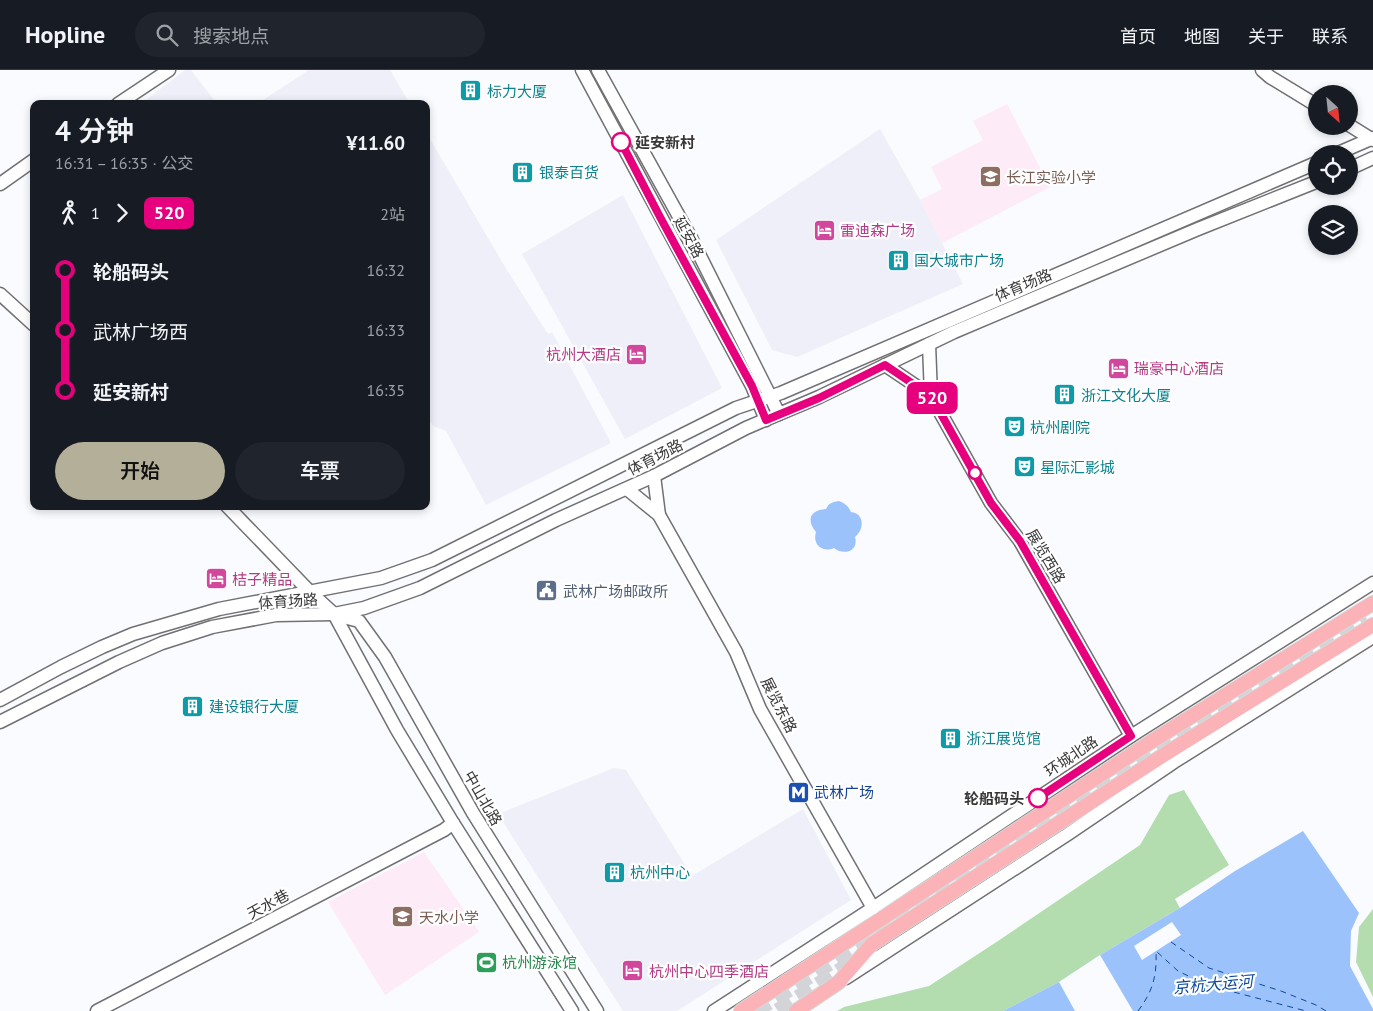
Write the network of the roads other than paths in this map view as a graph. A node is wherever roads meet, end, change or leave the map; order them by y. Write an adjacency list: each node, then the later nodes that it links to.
1 (169, 70): 5 (main road)
2 (582, 70): 23 (main road, 延安路)
3 (598, 70): 21 (main road, 延安路)
4 (1262, 70): 6 (main road)
5 (124, 100)
6 (1308, 100)
7 (1358, 130): 8 (main road)
8 (1372, 139): 9 (main road)
9 (1358, 145)
10 (1373, 158): 12 (main road)
11 (30, 163): 14 (main road)
12 (1358, 165)
13 (1308, 166): 21 (main road, 体育场路)
14 (0, 184)
15 (1308, 185): 19 (main road, 体育场路)
16 (677, 261): 23 (main road)
17 (0, 294): 18 (main road)
18 (30, 321)
19 (929, 344): 20 (main road, 体育场路); 22 (main road, 展览西路)
20 (885, 365): 22 (main road, 展览西路); 24 (main road, 体育场路)
21 (770, 396): 23 (main road, 体育场路); 24 (main road, 延安路)
22 (931, 396): 38 (main road, 展览西路)
23 (758, 401): 25 (main road, 延安路); 31 (main road, 体育场路)
24 (779, 414): 25 (main road, 体育场路)
25 (766, 420): 26 (main road, 体育场路)
26 (654, 476): 27 (main road, 体育场路); 29 (main road, 展览东路)
27 (627, 489): 29 (main road, 展览东路); 33 (main road, 体育场路)
28 (231, 510): 31 (main road, 中山北路)
29 (659, 515): 40 (main road, 展览东路)
30 (1373, 583): 38 (main road, 环城北路)
31 (310, 592): 33 (main road, 中山北路); 36 (main road, 体育场路)
32 (1373, 603): 46 (main road)
33 (334, 614): 37 (main road, 体育场路); 39 (main road, 中山北路); 44 (main road, 中山北路)
34 (1373, 625): 41 (main road)
35 (1373, 638): 41 (main road)
36 (0, 700)
37 (0, 722)
38 (1131, 736): 40 (main road, 环城北路)
39 (453, 823): 42 (main road, 天水巷); 43 (main road, 中山北路)
40 (873, 908): 45 (main road, 环城北路)
41 (839, 982): 47 (main road)
42 (97, 1011)
43 (572, 1011)
44 (597, 1011)
45 (714, 1011)
46 (741, 1011)
47 (796, 1011)

